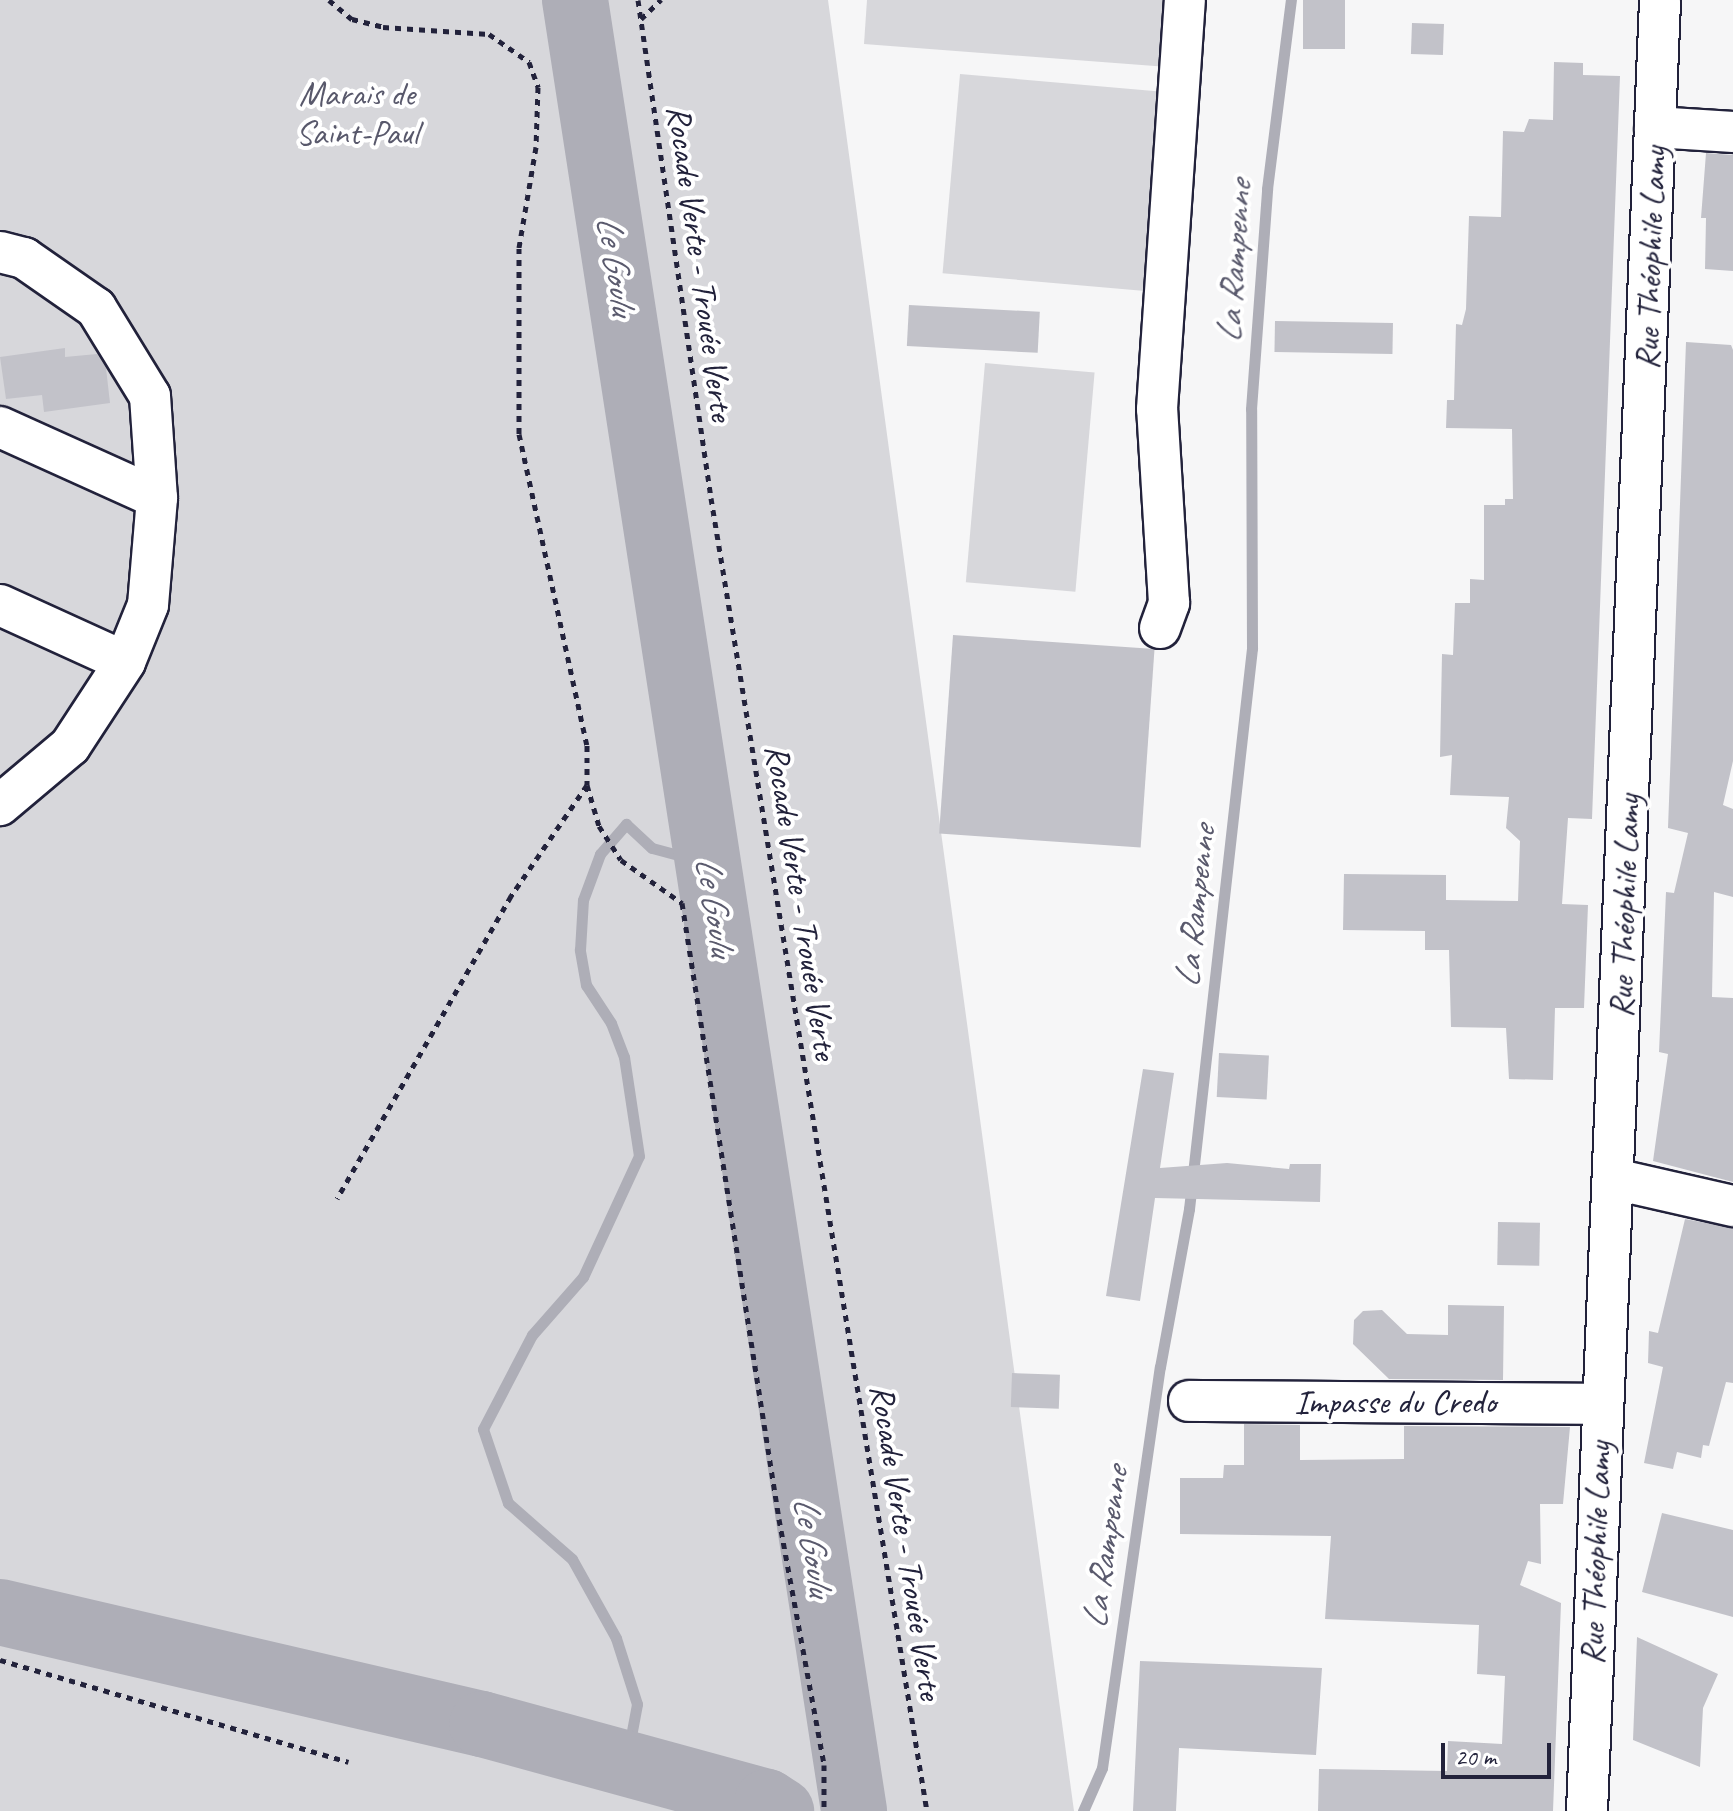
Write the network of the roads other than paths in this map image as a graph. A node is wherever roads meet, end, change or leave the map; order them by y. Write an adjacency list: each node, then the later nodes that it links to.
1 (1185, 0): 9 (street)
2 (1660, 0): 3 (street, Rue Théophile Lamy)
3 (1655, 127): 4 (street); 12 (street, Rue Théophile Lamy)
4 (1733, 132)
5 (0, 252): 7 (street)
6 (0, 427): 7 (street)
7 (157, 498): 10 (street)
8 (0, 605): 10 (street)
9 (1160, 628)
10 (125, 662): 11 (street)
11 (7, 792)
12 (1614, 1179): 13 (street); 15 (street, Rue Théophile Lamy)
13 (1733, 1206)
14 (1189, 1401): 15 (street, Impasse du Credo)
15 (1600, 1404): 16 (street, Rue Théophile Lamy)
16 (1587, 1811)

